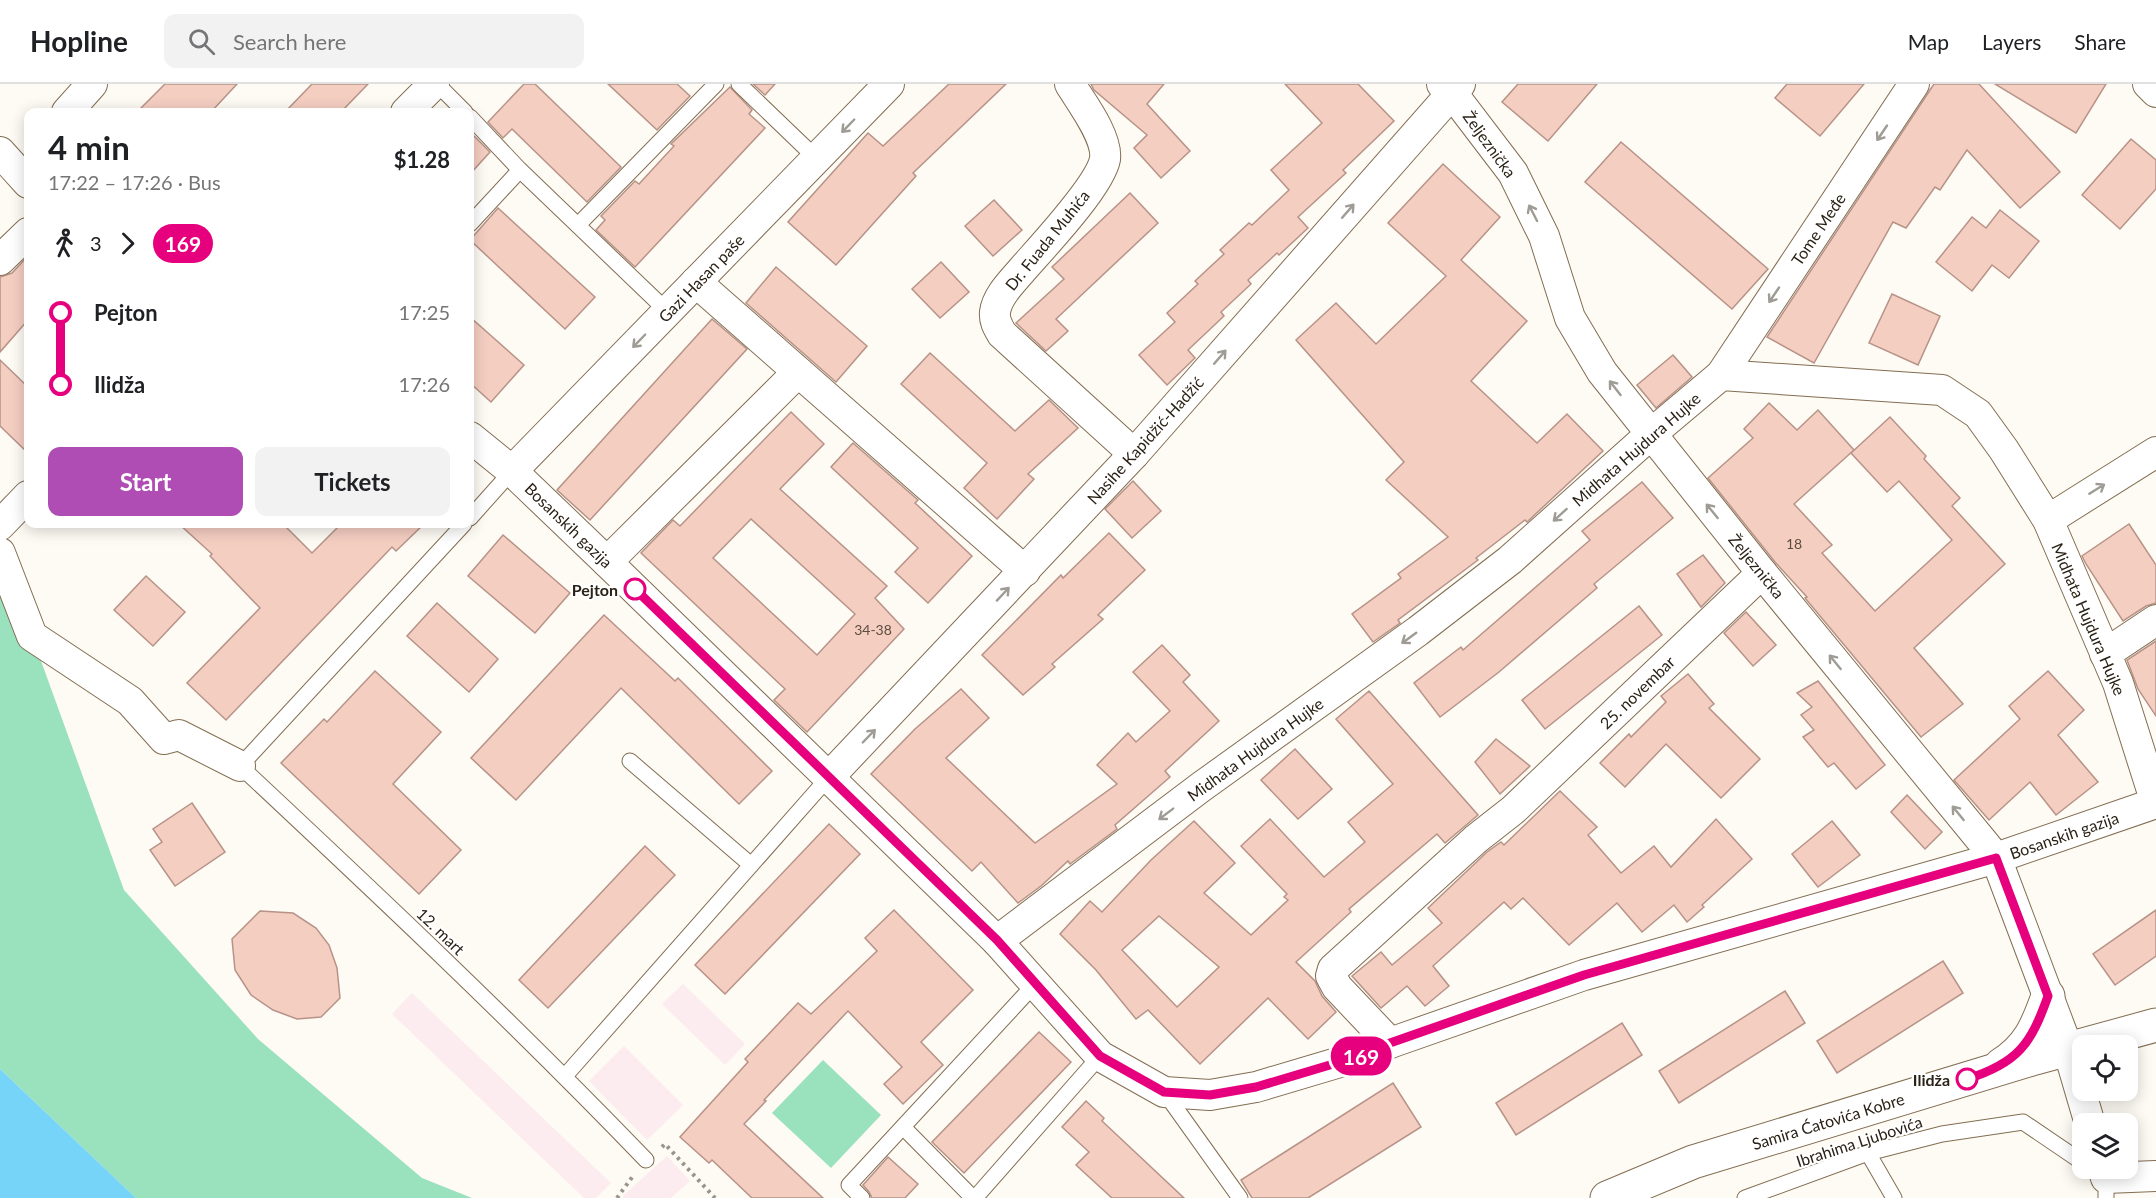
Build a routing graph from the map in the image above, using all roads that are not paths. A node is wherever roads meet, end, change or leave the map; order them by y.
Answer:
1 (92, 84) edge
2 (436, 84) edge
3 (716, 84) edge
4 (739, 84) edge
5 (889, 84) edge
6 (1070, 84) edge
7 (1914, 84) edge
8 (2148, 84) edge
9 (1451, 87) edge
10 (2156, 92) edge
11 (71, 108) edge
12 (410, 108) edge
13 (461, 108) edge
14 (474, 121) edge
15 (0, 152) edge
16 (816, 158) junction
17 (520, 170) junction
18 (24, 175) edge
19 (474, 220) edge
20 (578, 225) junction
21 (24, 237) edge
22 (0, 260) edge
23 (696, 282) junction
24 (668, 312) junction
25 (798, 372) junction
26 (1721, 375) junction
27 (1651, 434) junction
28 (474, 440) edge
29 (2156, 452) edge
30 (1134, 454) junction
31 (512, 471) junction
32 (24, 500) edge
33 (474, 514) edge
34 (2048, 520) junction
35 (0, 525) edge
36 (460, 528) edge
37 (0, 553) edge
38 (607, 562) junction
39 (1024, 571) junction
40 (1762, 573) junction
41 (2156, 620) edge
42 (2105, 654) junction
43 (630, 761) dead end
44 (240, 766) junction
45 (828, 778) junction
46 (2156, 803) edge
47 (1996, 858) junction
48 (751, 865) junction
49 (997, 940) junction
50 (1035, 984) junction
51 (2048, 996) junction
52 (2156, 1025) edge
53 (1390, 1043) junction
54 (2068, 1049) junction
55 (1100, 1056) junction
56 (1989, 1072) junction
57 (565, 1076) junction
58 (1164, 1092) junction
59 (2087, 1113) edge
60 (903, 1127) junction
61 (1869, 1153) junction
62 (2072, 1157) edge
63 (646, 1160) road end
64 (2138, 1176) edge
65 (2156, 1176) edge
66 (862, 1198) edge
67 (974, 1198) edge
68 (1240, 1198) edge
69 (1607, 1198) edge
70 (1745, 1198) edge
71 (1894, 1198) edge

1 - 11 street
2 - 12 street
2 - 13 lane
3 - 20 lane
4 - 16 lane
5 -> 16 street, Gazi Hasan paše
6 - 30 street, Dr. Fuada Muhića
7 -> 26 street, Tome Međe
8 - 10 street
27 -> 9 street, Željeznička
30 -> 9 street, Nasihe Kapidžić-Hadžić
14 - 17 lane
15 - 18 street
16 - 23 street, Gazi Hasan paše
17 - 19 lane
17 - 20 lane
20 - 24 lane
21 - 22 street
23 - 24 street, Gazi Hasan paše
23 - 25 street
24 -> 31 street, Gazi Hasan paše
25 - 38 street
25 - 39 street
26 - 27 street, Midhata Hujdura Hujke
26 - 34 street, Midhata Hujdura Hujke
40 -> 27 street, Željeznička
27 -> 49 street, Midhata Hujdura Hujke
28 - 31 street, Bosanskih gazija
34 -> 29 street
30 - 39 street, Nasihe Kapidžić-Hadžić
31 - 33 lane
31 - 38 street, Bosanskih gazija
32 - 35 street
34 - 42 street, Midhata Hujdura Hujke
36 - 44 lane
37 - 44 street
38 - 45 street, Bosanskih gazija
45 -> 39 street, Nasihe Kapidžić-Hadžić
47 -> 40 street, Željeznička
40 - 53 street, 25. novembar
41 - 42 street
42 - 46 street, Midhata Hujdura Hujke
43 - 48 lane
44 - 57 lane, 12. mart
45 - 48 lane
45 - 49 street, Bosanskih gazija
46 - 47 street, Bosanskih gazija
47 - 51 street, Željeznička
47 - 53 street, Bosanskih gazija
48 - 57 lane
49 - 50 street, Bosanskih gazija
50 - 55 street, Bosanskih gazija
50 - 60 lane
51 - 54 street, Željeznička
51 - 56 main road
52 - 54 main road, Samira Ćatovića Kobre
53 - 58 street, Bosanskih gazija
54 - 56 main road, Samira Ćatovića Kobre
54 - 59 street, Željeznička
55 - 58 street, Bosanskih gazija
55 - 67 lane
56 - 69 main road, Samira Ćatovića Kobre
57 - 63 lane, 12. mart
58 - 68 lane
60 - 66 lane
60 - 67 lane
61 - 62 lane, Ibrahima Ljubovića
61 - 70 lane, Ibrahima Ljubovića
61 - 71 lane
64 - 65 street

